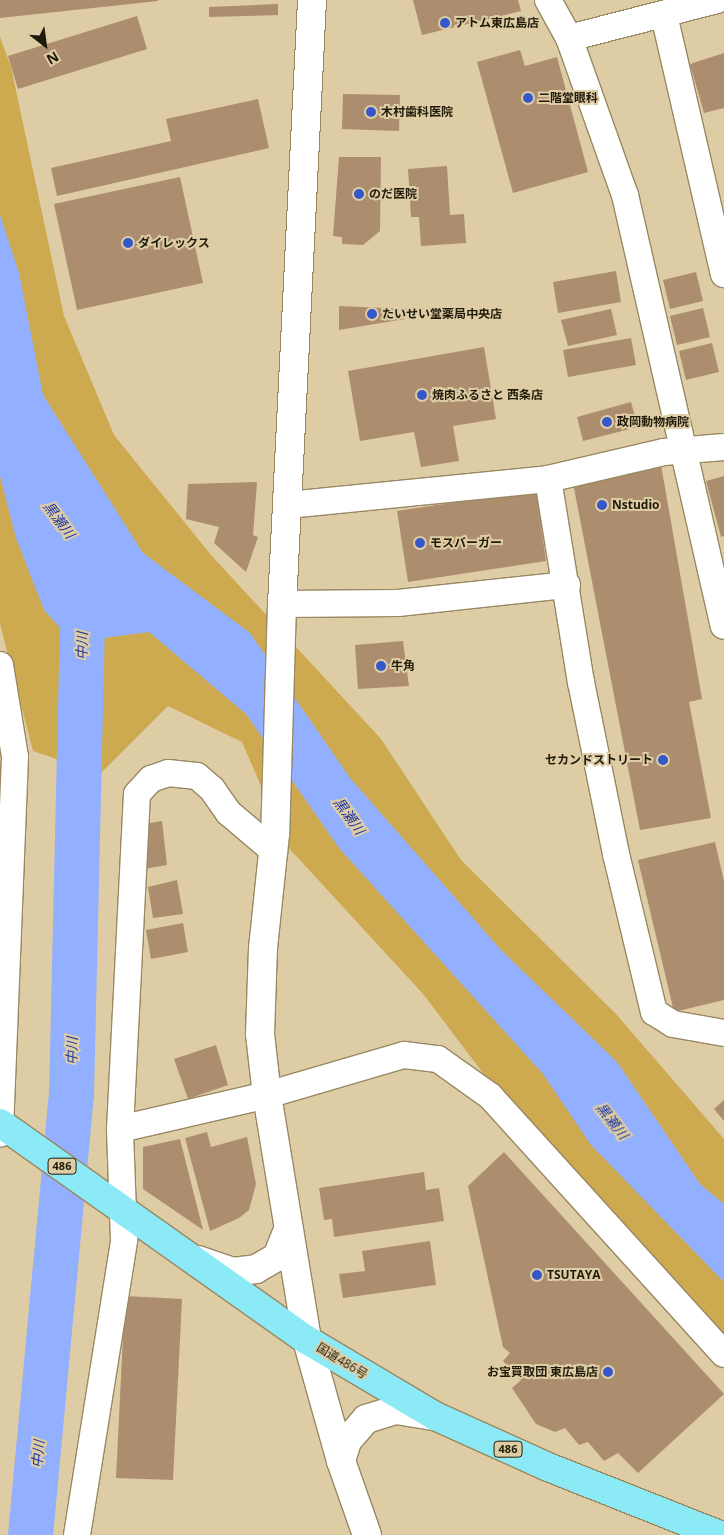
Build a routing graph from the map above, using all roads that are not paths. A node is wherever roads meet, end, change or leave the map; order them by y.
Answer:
1 (312, 0) edge
2 (548, 0) edge
3 (717, 0) edge
4 (664, 15) junction
5 (569, 38) junction
6 (724, 274) edge
7 (724, 447) edge
8 (684, 452) junction
9 (548, 478) junction
10 (288, 505) junction
11 (567, 585) junction
12 (282, 604) junction
13 (724, 626) edge
14 (0, 665) edge
15 (274, 842) junction
16 (724, 1033) edge
17 (267, 1095) junction
18 (4, 1128) edge
19 (120, 1129) junction
20 (117, 1206) junction
21 (289, 1228) junction
22 (190, 1257) junction
23 (307, 1340) junction
24 (724, 1354) edge
25 (436, 1416) junction
26 (341, 1461) junction
27 (77, 1535) edge
28 (367, 1535) edge
29 (720, 1535) edge

1 - 10 street
2 - 5 street
3 - 4 street
4 - 5 street
4 - 6 street
5 - 8 street
7 - 8 street
8 - 9 street
8 - 13 street
9 - 10 street
9 - 11 street
10 - 12 street
11 - 12 street
11 - 16 street
12 - 15 street
14 - 18 street
15 - 17 street
15 - 19 street
17 - 19 street
17 - 21 street
17 - 24 street
18 - 20 highway, 国道486号 / 486
19 - 20 street
20 - 22 highway, 国道486号 / 486
20 - 27 street
21 - 22 street
21 - 23 street
22 - 23 highway, 国道486号 / 486
23 - 25 highway, 国道486号 / 486
23 - 26 street
25 - 26 street
25 - 29 highway, 国道486号 / 486
26 - 28 street

